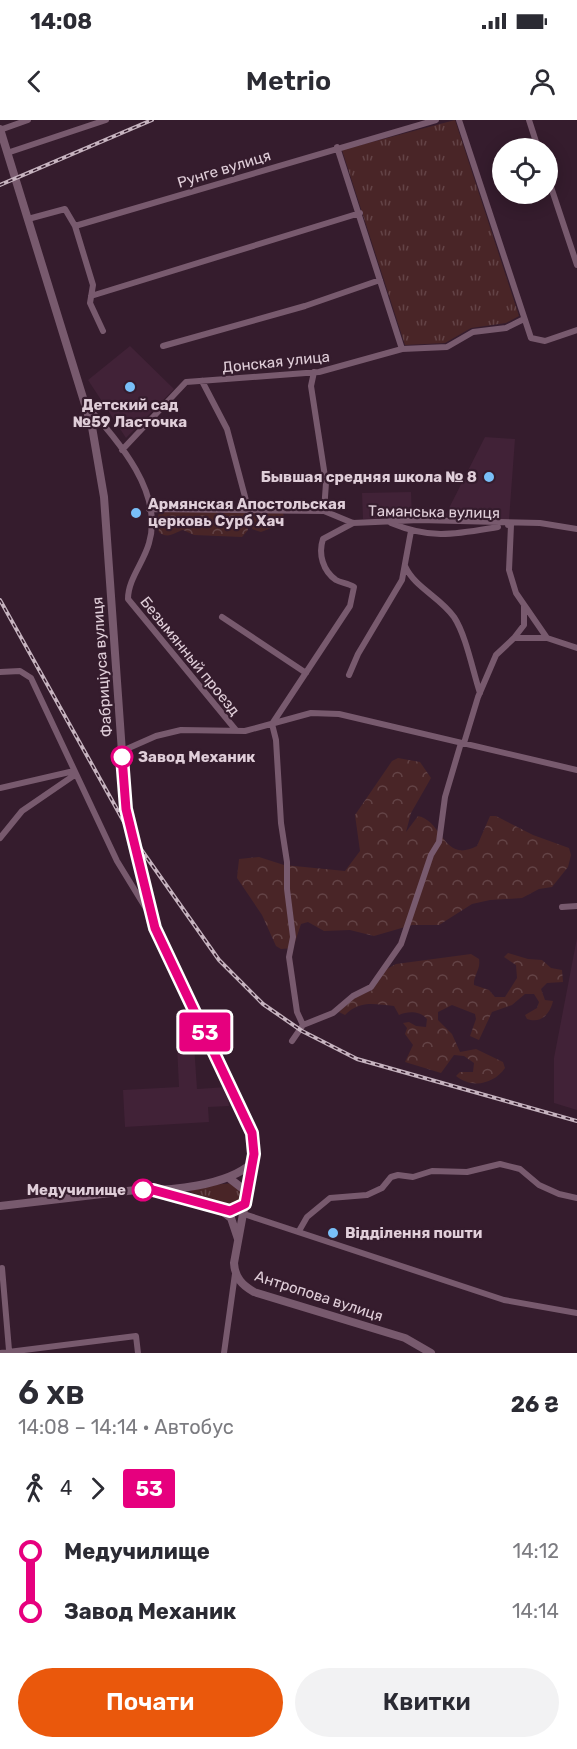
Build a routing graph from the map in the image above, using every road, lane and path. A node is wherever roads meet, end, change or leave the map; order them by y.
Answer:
1 (28, 120) edge
2 (106, 120) edge
3 (435, 120) edge
4 (459, 120) edge
5 (529, 120) edge
6 (0, 130) edge
7 (535, 138) edge
8 (337, 147) junction
9 (7, 153) junction
10 (557, 204) edge
11 (360, 213) junction
12 (28, 219) junction
13 (75, 226) junction
14 (577, 265) edge
15 (380, 280) junction
16 (91, 296) junction
17 (524, 319) junction
18 (577, 330) edge
19 (103, 331) dead end
20 (163, 346) dead end
21 (402, 349) junction
22 (314, 372) junction
23 (202, 381) junction
24 (86, 405) junction
25 (122, 450) junction
26 (248, 508) junction
27 (149, 509) junction
28 (324, 511) junction
29 (389, 522) junction
30 (577, 522) edge
31 (353, 523) junction
32 (511, 525) junction
33 (567, 526) junction
34 (577, 529) edge
35 (411, 531) junction
36 (405, 565) junction
37 (524, 604) junction
38 (222, 617) dead end
39 (514, 638) junction
40 (547, 638) junction
41 (577, 648) edge
42 (0, 672) edge
43 (306, 673) junction
44 (350, 675) dead end
45 (480, 693) junction
46 (272, 724) junction
47 (236, 730) junction
48 (462, 743) junction
49 (122, 751) junction
50 (577, 770) edge
51 (75, 772) junction
52 (0, 788) edge
53 (0, 838) edge
54 (577, 906) edge
55 (562, 907) dead end
56 (153, 919) junction
57 (303, 1025) junction
58 (291, 1041) dead end
59 (252, 1162) junction
60 (229, 1178) junction
61 (188, 1185) junction
62 (153, 1190) junction
63 (248, 1191) junction
64 (577, 1198) edge
65 (186, 1199) junction
66 (245, 1204) junction
67 (0, 1206) edge
68 (222, 1211) junction
69 (244, 1214) junction
70 (299, 1231) junction
71 (238, 1239) junction
72 (2, 1268) dead end
73 (235, 1274) junction
74 (577, 1313) edge
75 (9, 1350) junction
76 (0, 1353) edge
77 (138, 1353) edge
78 (224, 1353) edge
79 (431, 1353) edge

1 - 6 street
2 - 9 street
3 - 8 street, Рунге вулиця
4 - 17 street
5 - 7 street
6 - 9 main road, Фабриціуса вулиця
8 - 11 street
8 - 13 street, Рунге вулиця
9 - 12 main road, Фабриціуса вулиця
10 - 14 street
11 - 15 street
11 - 16 street
12 - 13 street
12 - 24 main road, Фабриціуса вулиця
13 - 16 street
15 - 20 street
15 - 21 street
16 - 19 street
17 - 18 street
17 - 21 street, Донская улица
21 - 22 street, Донская улица
22 - 23 street, Донская улица
22 - 28 street
23 - 25 street, Донская улица
23 - 26 street
24 - 25 street, Безымянный проезд
24 - 49 main road, Фабриціуса вулиця
25 - 27 street, Безымянный проезд
26 - 27 street, Таманська вулиця
26 - 28 street, Таманська вулиця
27 - 47 street, Безымянный проезд
28 - 31 street, Таманська вулиця
29 - 31 street, Таманська вулиця
29 - 32 street, Таманська вулиця
29 - 35 street
30 - 33 street
31 - 43 street
32 - 33 street, Таманська вулиця
32 - 35 street
32 - 37 street
33 - 34 street, Таманська вулиця
35 - 36 street
36 - 44 street
36 - 45 street
37 - 39 street
37 - 40 street
38 - 43 street
39 - 40 street
39 - 45 street
40 - 41 street
42 - 51 street
43 - 46 street
45 - 48 street
46 - 47 street
46 - 48 street
46 - 57 street
47 - 49 street
48 - 50 street
48 - 57 street
49 - 56 main road, Фабриціуса вулиця
51 - 52 street
51 - 53 street
51 - 56 street
54 - 55 street
56 - 59 main road, Фабриціуса вулиця
57 - 58 street
59 - 60 main road
59 - 63 main road, Фабриціуса вулиця
60 - 61 main road
60 - 63 main road
61 - 62 main road
61 - 65 main road
62 - 65 main road
62 - 67 main road
63 - 66 main road, Фабриціуса вулиця
64 - 70 street
65 - 68 main road
66 - 68 main road
66 - 69 main road, Фабриціуса вулиця
68 - 71 main road
69 - 70 street
69 - 71 main road, Фабриціуса вулиця
70 - 74 street
71 - 73 main road, Антропова вулиця
72 - 75 street
73 - 78 street
73 - 79 main road, Антропова вулиця
75 - 76 street
75 - 77 street

